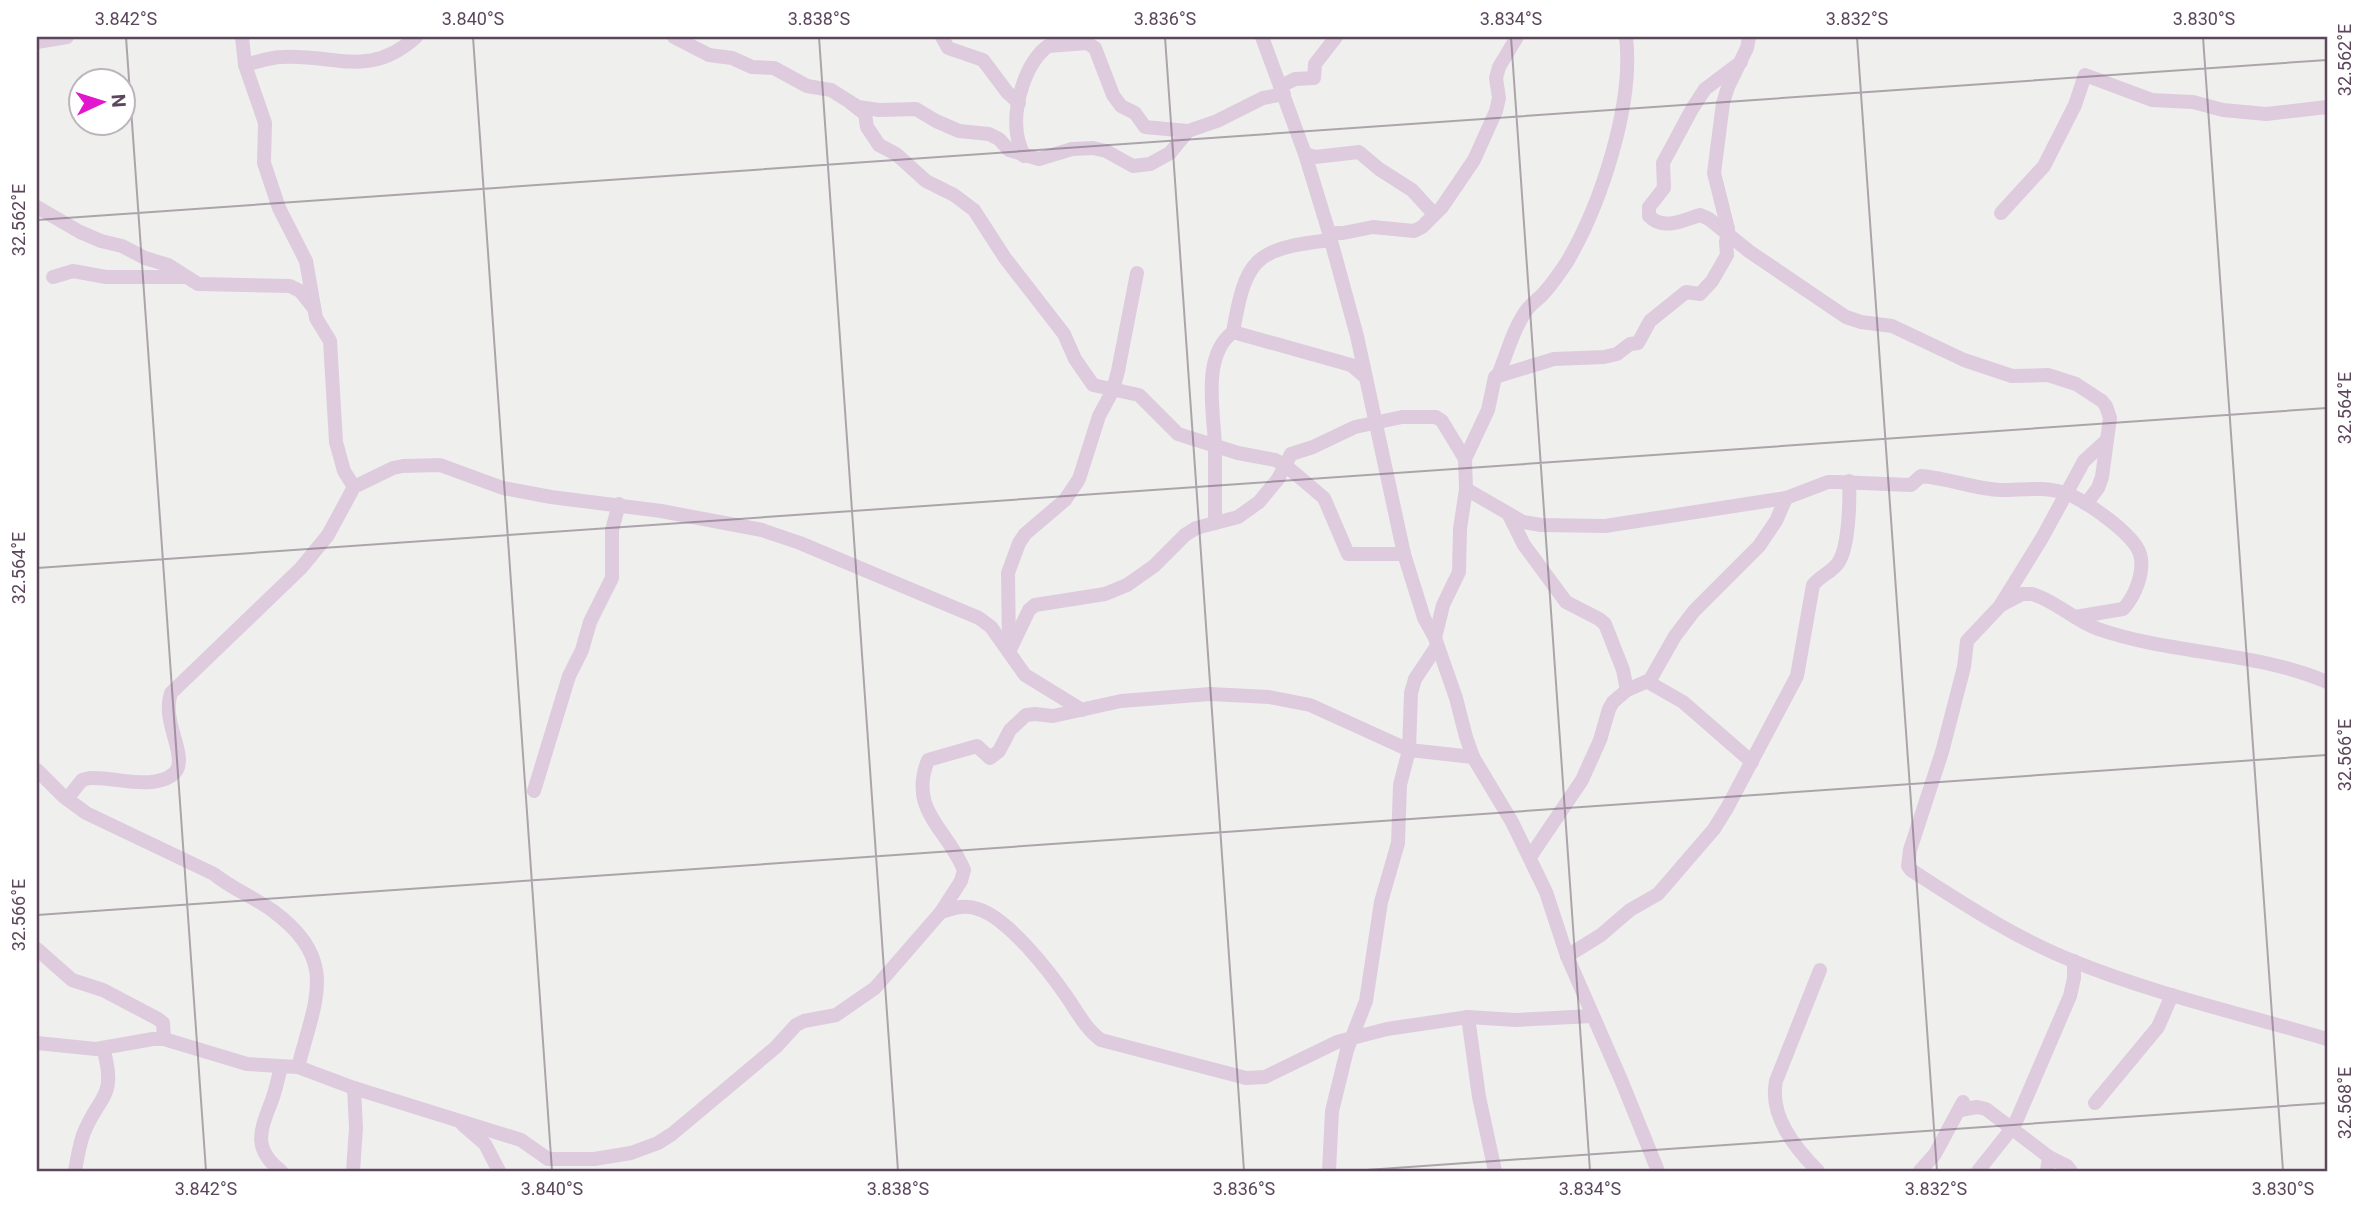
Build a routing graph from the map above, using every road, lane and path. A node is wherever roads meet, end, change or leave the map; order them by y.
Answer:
1 (66, 37) edge
2 (242, 37) edge
3 (416, 37) edge
4 (674, 37) edge
5 (942, 37) edge
6 (1262, 37) edge
7 (1336, 37) edge
8 (1517, 37) edge
9 (1626, 37) edge
10 (1749, 37) edge
11 (37, 42) edge
12 (1741, 61) junction
13 (246, 65) junction
14 (1282, 90) junction
15 (1019, 103) junction
16 (852, 104) junction
17 (2327, 107) edge
18 (1188, 131) junction
19 (1305, 154) junction
20 (1024, 156) junction
21 (37, 207) edge
22 (2001, 213) dead end
23 (1434, 214) junction
24 (1728, 235) junction
25 (1330, 237) junction
26 (1137, 273) dead end
27 (53, 277) dead end
28 (186, 277) junction
29 (313, 307) junction
30 (1233, 332) junction
31 (1498, 375) junction
32 (1364, 376) junction
33 (1113, 390) junction
34 (1375, 422) junction
35 (2107, 440) junction
36 (1214, 444) junction
37 (1465, 459) junction
38 (1285, 466) junction
39 (1849, 481) junction
40 (354, 487) junction
41 (1466, 489) junction
42 (2065, 493) junction
43 (1786, 498) junction
44 (619, 504) junction
45 (2086, 504) junction
46 (1509, 514) junction
47 (1215, 523) junction
48 (1404, 554) junction
49 (2000, 606) junction
50 (2075, 617) junction
51 (1436, 642) junction
52 (1009, 652) junction
53 (1648, 682) junction
54 (2327, 682) edge
55 (1626, 690) junction
56 (1082, 710) junction
57 (1409, 750) junction
58 (1473, 757) junction
59 (1752, 762) junction
60 (37, 770) edge
61 (534, 791) dead end
62 (67, 799) junction
63 (1530, 857) junction
64 (941, 912) junction
65 (37, 949) edge
66 (1567, 956) junction
67 (2074, 961) junction
68 (1820, 970) dead end
69 (2172, 995) junction
70 (1592, 1016) junction
71 (1468, 1017) junction
72 (1353, 1037) junction
73 (164, 1039) junction
74 (2327, 1039) edge
75 (37, 1043) edge
76 (103, 1048) junction
77 (281, 1067) junction
78 (298, 1067) junction
79 (354, 1088) junction
80 (2095, 1102) dead end
81 (456, 1120) junction
82 (2013, 1127) junction
83 (580, 1159) junction
84 (2048, 1164) edge
85 (75, 1171) edge
86 (281, 1171) edge
87 (353, 1171) edge
88 (499, 1171) edge
89 (599, 1171) edge
90 (1329, 1171) edge
91 (1494, 1171) edge
92 (1658, 1171) edge
93 (1818, 1171) edge
94 (1920, 1171) edge
95 (1980, 1171) edge
96 (2071, 1171) edge

1 - 11 street
2 - 13 street
3 - 13 street
4 - 16 street
5 - 15 street
6 - 14 street
7 - 14 street
8 - 23 street
9 - 31 street
10 - 12 street
12 - 24 street
12 - 24 street
13 - 29 street
14 - 18 street
14 - 19 street
15 - 18 street
15 - 20 street
16 - 20 street
16 - 33 street
17 - 22 street
18 - 20 street
19 - 23 street
19 - 25 street
21 - 28 street
23 - 25 street
24 - 31 street
24 - 35 street
25 - 30 street
25 - 32 street
26 - 33 street
27 - 28 street
28 - 29 street
29 - 40 street
30 - 32 street
30 - 36 street
31 - 37 street
32 - 34 street
33 - 36 street
33 - 52 street
34 - 37 street
34 - 38 street
34 - 48 street
35 - 42 street
35 - 45 street
36 - 38 street
36 - 47 street
37 - 41 street
38 - 47 street
38 - 48 street
39 - 42 street
39 - 43 street
39 - 59 street
40 - 44 street
40 - 62 street
41 - 46 street
41 - 51 street
42 - 45 street
42 - 49 street
43 - 46 street
43 - 53 street
44 - 52 street
44 - 61 street
45 - 50 street
46 - 55 street
47 - 52 street
48 - 51 street
49 - 50 street
49 - 67 street
50 - 54 street
51 - 57 street
51 - 58 street
52 - 56 street
53 - 55 street
53 - 59 street
55 - 63 street
56 - 57 street
56 - 64 street
57 - 58 street
57 - 72 street
58 - 63 street
59 - 66 street
60 - 62 street
62 - 78 street
63 - 66 street
64 - 72 street
64 - 83 street
65 - 73 street
66 - 70 street
67 - 69 street
67 - 82 street
68 - 93 street
69 - 74 street
69 - 80 street
70 - 71 street
70 - 92 street
71 - 72 street
71 - 91 street
72 - 90 street
73 - 76 street
73 - 77 street
75 - 76 street
76 - 85 street
77 - 78 street
77 - 86 street
78 - 79 street
79 - 81 street
79 - 87 street
81 - 83 street
81 - 88 street
82 - 84 street
82 - 94 street
82 - 95 street
83 - 89 street
84 - 96 street

